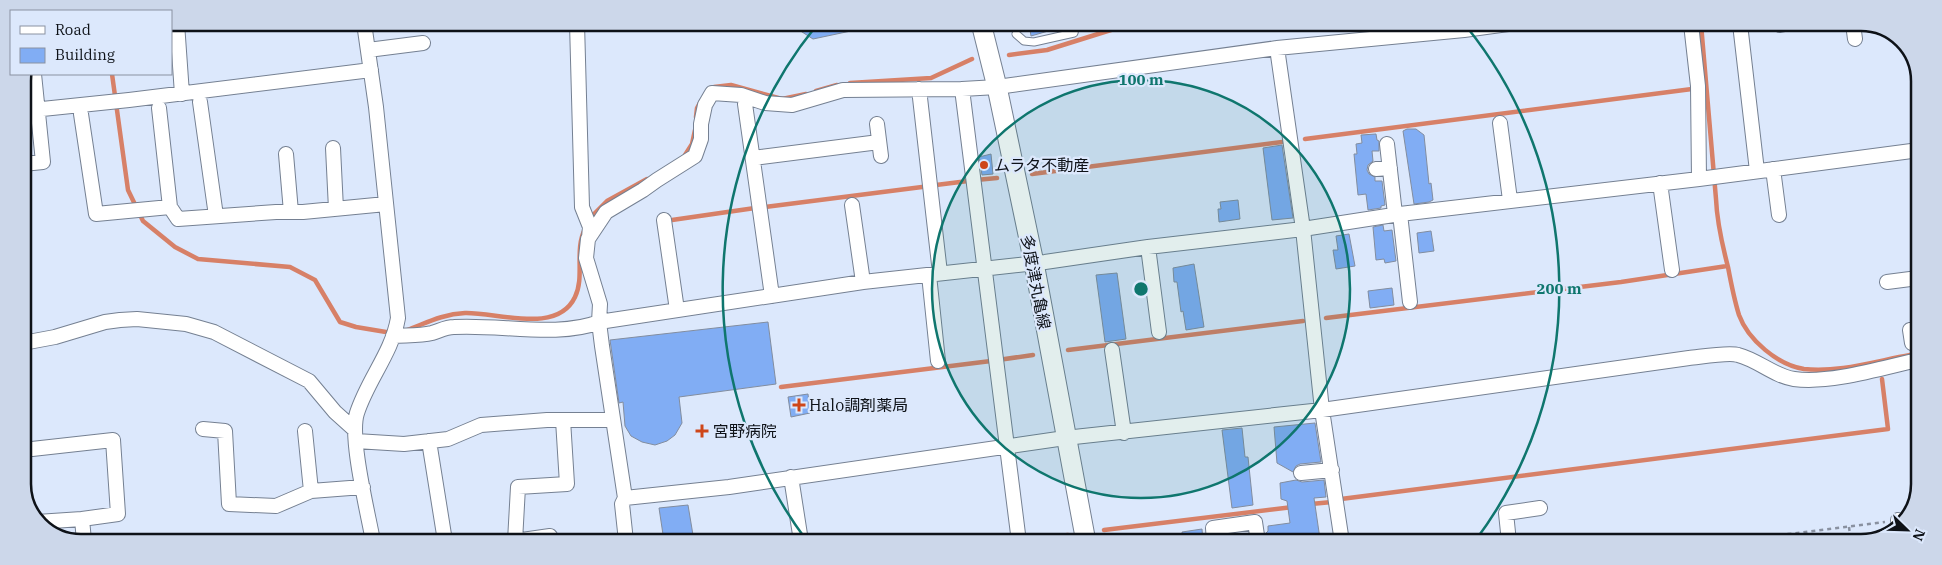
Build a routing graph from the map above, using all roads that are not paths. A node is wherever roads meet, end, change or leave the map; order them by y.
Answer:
1 (178, 31) edge
2 (365, 31) edge
3 (577, 31) edge
4 (983, 31) edge
5 (1074, 31) edge
6 (1454, 31) edge
7 (1692, 31) edge
8 (1741, 31) edge
9 (1853, 31) edge
10 (1016, 34) dead end
11 (1855, 39) dead end
12 (423, 43) dead end
13 (1277, 48) junction
14 (368, 50) junction
15 (371, 70) junction
16 (34, 75) edge
17 (996, 87) junction
18 (919, 89) junction
19 (962, 89) junction
20 (182, 94) junction
21 (200, 102) dead end
22 (746, 104) dead end
23 (159, 108) dead end
24 (31, 110) edge
25 (38, 110) junction
26 (81, 114) dead end
27 (1500, 123) dead end
28 (877, 124) dead end
29 (1387, 144) dead end
30 (333, 148) dead end
31 (1911, 151) edge
32 (286, 154) dead end
33 (753, 158) junction
34 (31, 163) edge
35 (1773, 169) junction
36 (1756, 171) junction
37 (1702, 179) junction
38 (1660, 184) junction
39 (1510, 200) junction
40 (386, 204) junction
41 (852, 205) dead end
42 (170, 207) junction
43 (336, 209) junction
44 (291, 212) junction
45 (1397, 214) junction
46 (1779, 215) dead end
47 (216, 216) junction
48 (664, 220) dead end
49 (1303, 229) junction
50 (589, 233) junction
51 (1148, 247) junction
52 (1034, 263) junction
53 (985, 268) junction
54 (1672, 270) dead end
55 (935, 274) junction
56 (1911, 279) edge
57 (863, 282) junction
58 (1887, 282) dead end
59 (772, 296) junction
60 (1410, 302) dead end
61 (677, 310) junction
62 (599, 322) junction
63 (1910, 330) dead end
64 (1159, 332) dead end
65 (394, 336) junction
66 (1911, 336) edge
67 (31, 342) edge
68 (1112, 350) dead end
69 (938, 361) dead end
70 (1911, 362) edge
71 (1322, 410) junction
72 (562, 420) junction
73 (613, 420) junction
74 (203, 429) dead end
75 (305, 431) dead end
76 (1124, 433) junction
77 (356, 435) junction
78 (1065, 438) junction
79 (429, 441) junction
80 (1007, 447) junction
81 (31, 449) edge
82 (1332, 470) junction
83 (1301, 473) dead end
84 (791, 477) junction
85 (363, 487) junction
86 (311, 491) junction
87 (625, 498) junction
88 (1540, 508) dead end
89 (82, 519) junction
90 (48, 521) edge
91 (83, 534) edge
92 (372, 534) edge
93 (444, 534) edge
94 (515, 534) edge
95 (625, 534) edge
96 (800, 534) edge
97 (1018, 534) edge
98 (1084, 534) edge
99 (1213, 534) edge
100 (1257, 534) edge
101 (1341, 534) edge
102 (1508, 534) edge

1 - 20 street
2 - 14 street
3 - 50 street
4 - 17 main road, 多度津丸亀線
5 - 10 lane
6 - 13 street
7 - 37 street
8 - 36 street
9 - 11 street
12 - 14 street
13 - 17 street
13 - 49 street
14 - 15 street
15 - 20 street
15 - 40 street
16 - 25 street
17 - 19 street
17 - 52 main road, 多度津丸亀線
18 - 19 street
18 - 50 street
18 - 55 street
19 - 53 street
20 - 25 street
21 - 47 street
22 - 33 street
23 - 42 street
24 - 25 street
25 - 34 street
26 - 42 street
27 - 39 street
28 - 33 street
29 - 45 street
30 - 43 street
31 - 35 street
32 - 44 street
33 - 59 street
35 - 36 street
35 - 46 street
36 - 37 street
37 - 38 street
38 - 39 street
38 - 54 street
39 - 45 street
40 - 43 street
40 - 65 street
41 - 57 street
42 - 47 street
43 - 44 street
44 - 47 street
45 - 49 street
45 - 60 street
48 - 61 street
49 - 51 street
49 - 71 street
50 - 62 street
51 - 52 street
51 - 64 street
52 - 53 street
52 - 78 main road, 多度津丸亀線
53 - 55 street
53 - 80 street
55 - 57 street
55 - 69 street
56 - 58 street
57 - 59 street
59 - 61 street
61 - 62 street
62 - 65 street
62 - 73 street
63 - 66 street
65 - 77 street
67 - 77 street
68 - 76 street
70 - 71 street
71 - 76 street
71 - 82 street
72 - 73 street
72 - 79 street
72 - 94 street
73 - 87 street
74 - 86 street
75 - 86 street
76 - 78 street
77 - 79 street
77 - 85 street
78 - 80 street
78 - 98 main road, 多度津丸亀線
79 - 93 street
80 - 84 street
80 - 97 street
81 - 89 street
82 - 83 street
82 - 101 street
84 - 87 street
84 - 96 street
85 - 86 street
85 - 92 street
87 - 95 street
88 - 102 street
89 - 90 street
89 - 91 street
99 - 100 street

